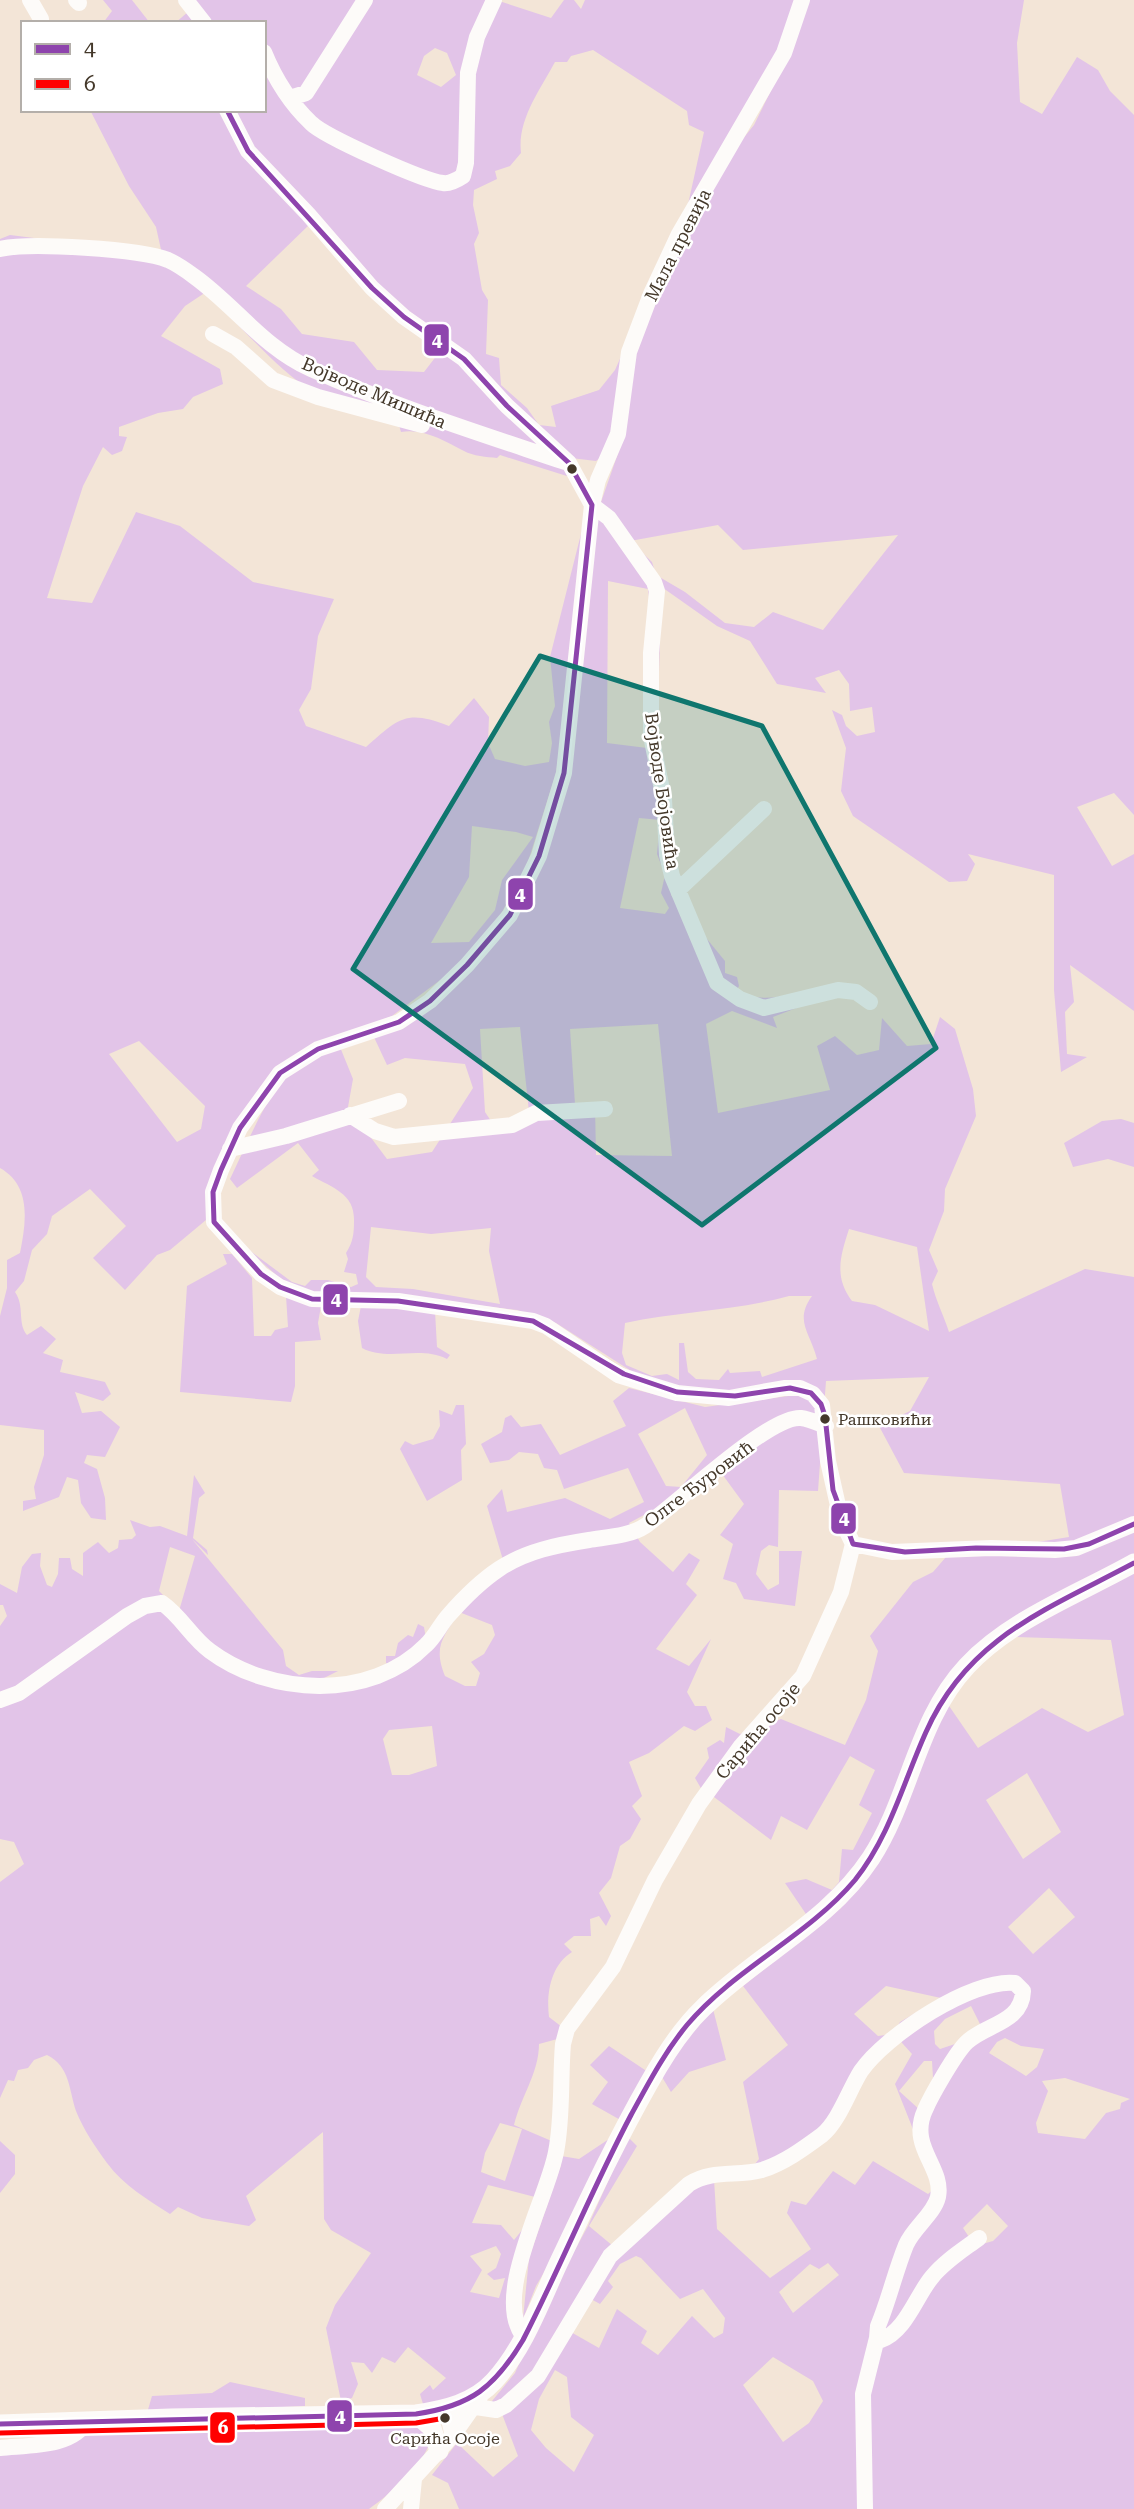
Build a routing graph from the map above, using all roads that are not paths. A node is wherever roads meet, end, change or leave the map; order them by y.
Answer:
1 (30, 0) edge
2 (186, 0) edge
3 (365, 0) edge
4 (494, 0) edge
5 (802, 0) edge
6 (41, 19) dead end
7 (202, 21) edge
8 (266, 57) edge
9 (290, 98) junction
10 (228, 112) edge
11 (0, 248) edge
12 (213, 334) dead end
13 (571, 468) junction
14 (592, 505) junction
15 (764, 809) dead end
16 (678, 890) junction
17 (870, 1002) dead end
18 (399, 1101) dead end
19 (605, 1109) dead end
20 (350, 1115) junction
21 (230, 1149) junction
22 (826, 1426) junction
23 (1134, 1521) edge
24 (853, 1544) junction
25 (1134, 1563) edge
26 (0, 1700) edge
27 (979, 2238) dead end
28 (524, 2337) junction
29 (877, 2338) junction
30 (479, 2399) junction
31 (443, 2410) junction
32 (416, 2414) junction
33 (87, 2420) junction
34 (0, 2424) edge
35 (454, 2434) junction
36 (0, 2448) edge
37 (439, 2451) junction
38 (414, 2479) junction
39 (385, 2509) edge
40 (411, 2509) edge
41 (865, 2509) edge

1 - 6 street
2 - 7 street
3 - 9 street
4 - 9 street
5 - 14 street, Мала превија
8 - 9 street
10 - 13 street
11 - 13 street, Војводе Мишића
12 - 13 street, Војводе Мишића
13 - 14 street
14 - 16 street, Војводе Бојовића
14 - 21 street
15 - 16 street, Војводе Бојовића
16 - 17 street, Војводе Бојовића
18 - 20 street
19 - 20 street
20 - 21 street
21 - 22 street
22 - 24 street
22 - 26 street, Олге Ђуровић
23 - 24 street
24 - 28 street, Сарића осоје
25 - 28 main road
27 - 29 street
28 - 30 main road
29 - 30 street
29 - 41 street
30 - 31 main road
30 - 35 street
31 - 32 main road
31 - 35 main road
32 - 33 main road
32 - 37 main road
33 - 34 main road
33 - 36 street
35 - 37 street
37 - 38 street
38 - 39 street
38 - 40 street

